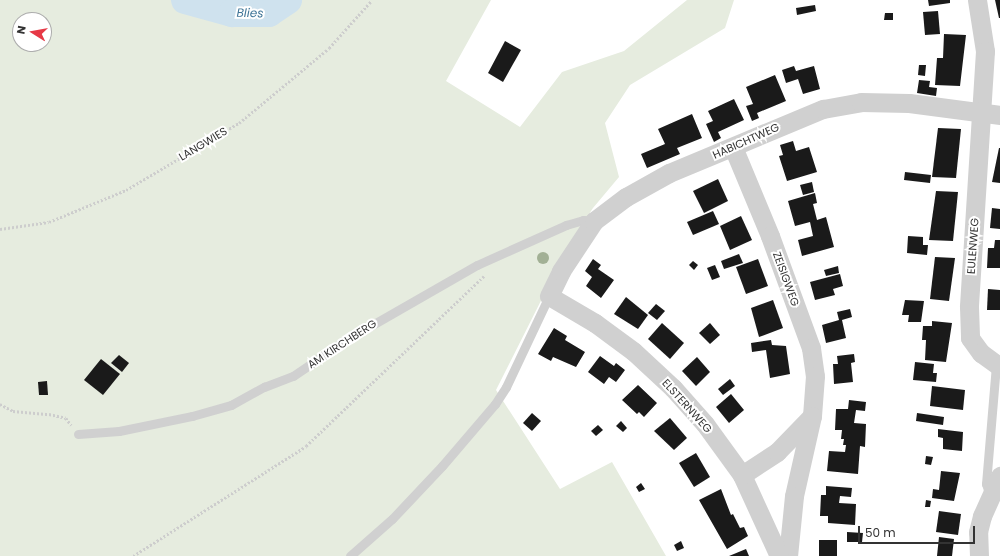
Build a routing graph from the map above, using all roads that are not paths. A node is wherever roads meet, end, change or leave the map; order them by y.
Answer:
1 (977, 0) edge
2 (991, 114) edge
3 (733, 148) junction
4 (594, 222) junction
5 (549, 296) junction
6 (998, 366) edge
7 (812, 416) junction
8 (78, 434) road end
9 (742, 475) junction
10 (1000, 476) edge
11 (990, 496) junction
12 (350, 556) edge
13 (779, 556) edge
14 (788, 556) edge
15 (979, 556) edge

1 - 2 street, EULENWEG
2 - 3 street, HABICHTWEG
2 - 6 street, EULENWEG
3 - 4 street, HABICHTWEG
3 - 7 street, ZEISIGWEG
4 - 5 street, HABICHTWEG
4 - 8 lane, AM KIRCHBERG
5 - 9 street, ELSTERNWEG
5 - 12 lane
6 - 11 lane
7 - 9 street
7 - 14 street, ZEISIGWEG
9 - 13 street, ELSTERNWEG
10 - 11 street
11 - 15 street

